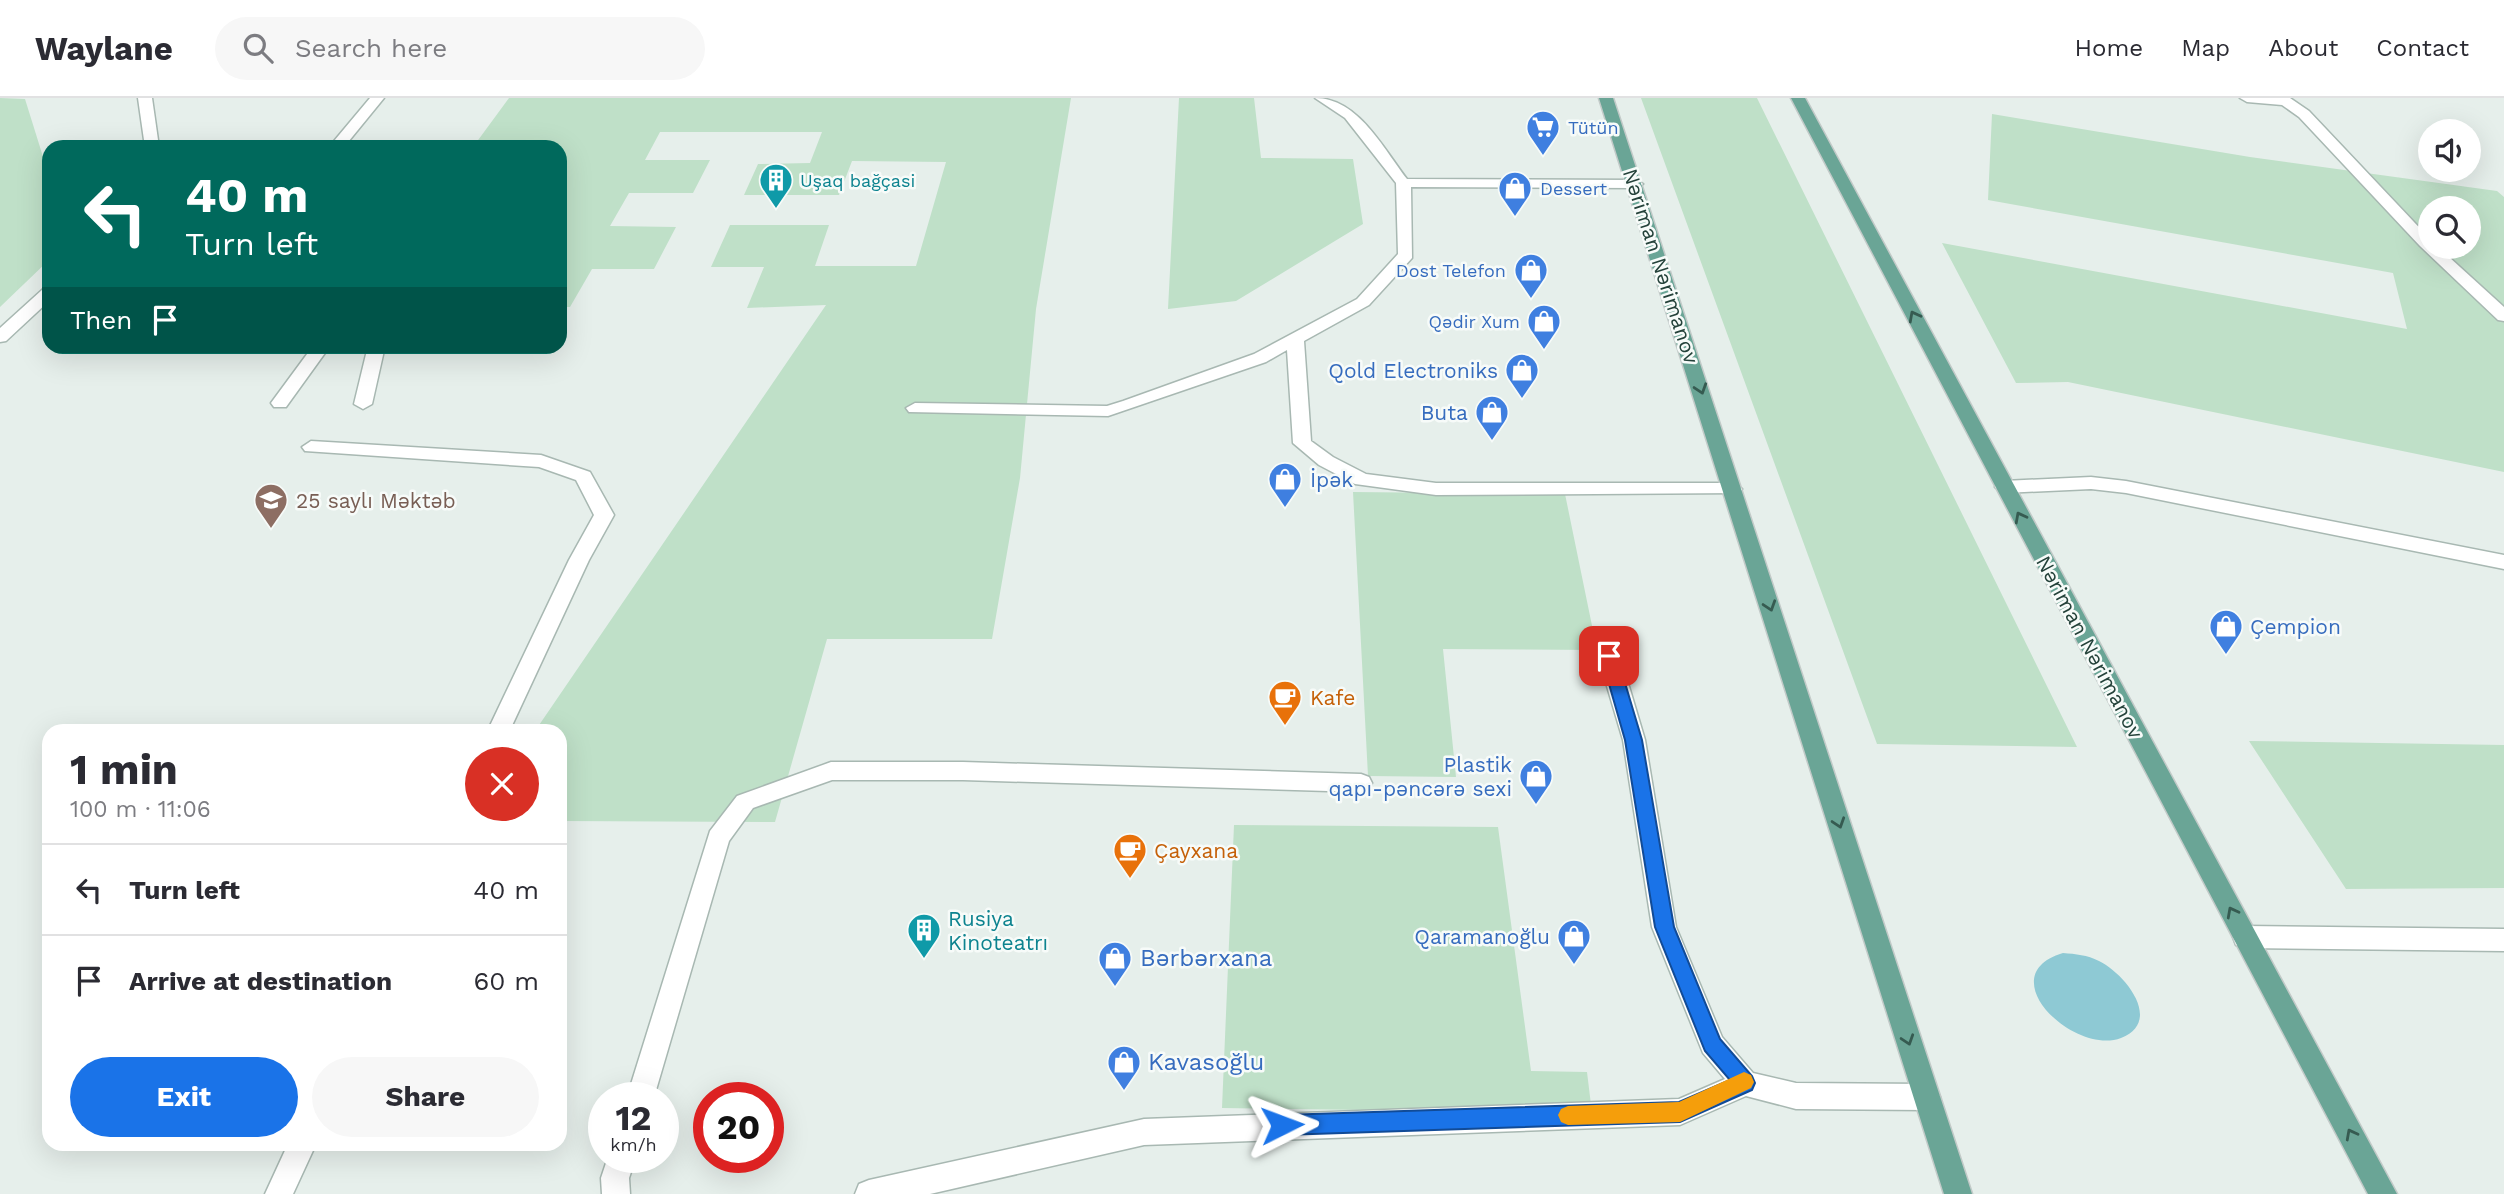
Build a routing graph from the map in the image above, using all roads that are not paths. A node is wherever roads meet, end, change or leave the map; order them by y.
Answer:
1 (145, 98) edge
2 (377, 98) edge
3 (1322, 98) edge
4 (1606, 98) edge
5 (1798, 98) edge
6 (2247, 98) edge
7 (2284, 99) edge
8 (151, 140) edge
9 (342, 140) edge
10 (1403, 183) junction
11 (1636, 184) junction
12 (42, 298) edge
13 (2504, 316) edge
14 (0, 337) edge
15 (1295, 339) junction
16 (316, 354) edge
17 (375, 354) edge
18 (280, 403) dead end
19 (363, 404) dead end
20 (915, 408) dead end
21 (311, 447) dead end
22 (2004, 487) junction
23 (1733, 489) junction
24 (2504, 562) edge
25 (1609, 656) dead end
26 (502, 724) edge
27 (1361, 783) dead end
28 (2245, 937) junction
29 (2504, 940) edge
30 (645, 1082) edge
31 (1745, 1083) junction
32 (1926, 1097) junction
33 (299, 1151) edge
34 (617, 1173) edge
35 (279, 1194) edge
36 (616, 1194) edge
37 (869, 1194) edge
38 (1958, 1194) edge
39 (2384, 1194) edge

1 - 8 lane
2 - 9 lane
3 - 10 lane
4 - 11 main road, Nəriman Nərimanov
22 -> 5 main road, Nəriman Nərimanov
6 - 7 lane
7 - 13 lane
10 - 11 lane
10 - 15 lane
11 -> 23 main road, Nəriman Nərimanov
12 - 14 lane
15 - 20 lane
15 - 23 lane
16 - 18 lane
17 - 19 lane
21 - 26 lane
22 - 24 lane
28 -> 22 main road, Nəriman Nərimanov
23 -> 32 main road, Nəriman Nərimanov
25 - 31 lane
27 - 30 lane
28 - 29 lane
39 -> 28 main road, Nəriman Nərimanov
31 - 32 lane
31 - 37 lane
32 - 38 main road, Nəriman Nərimanov
33 - 35 lane
34 - 36 lane

